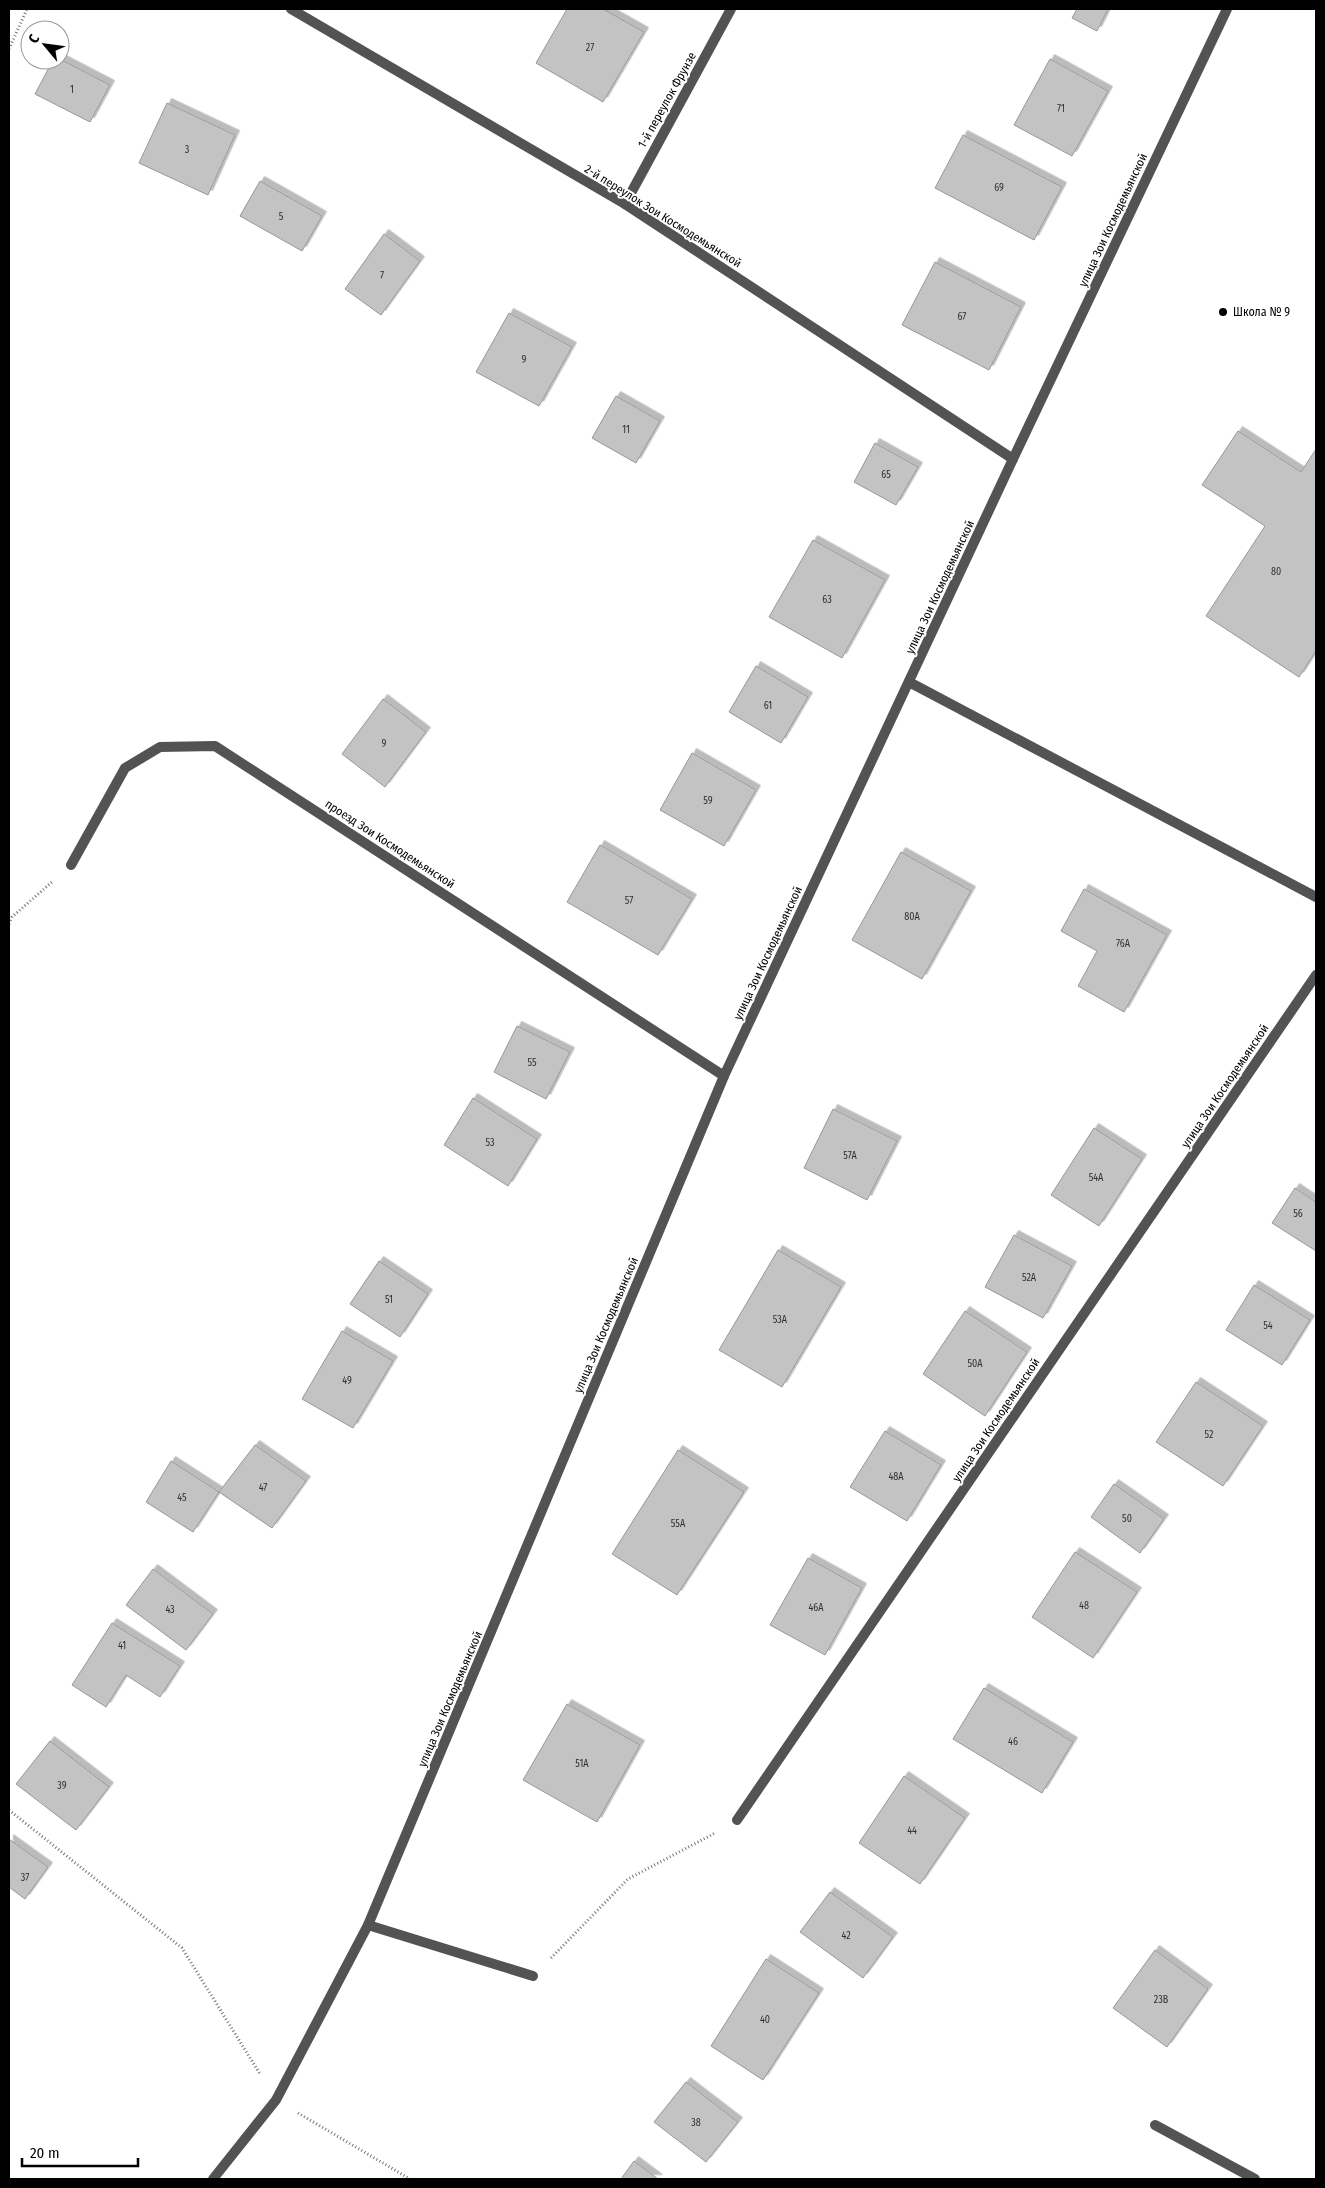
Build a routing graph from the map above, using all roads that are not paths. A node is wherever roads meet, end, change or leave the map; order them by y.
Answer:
1 (291, 9) edge
2 (732, 9) edge
3 (1228, 9) edge
4 (625, 204) junction
5 (1013, 460) junction
6 (909, 682) junction
7 (71, 865) road end
8 (1316, 898) edge
9 (1316, 975) edge
10 (724, 1076) junction
11 (737, 1820) road end
12 (368, 1925) junction
13 (533, 1976) road end
14 (1156, 2125) dead end
15 (213, 2179) edge
16 (1255, 2179) edge

1 - 4 street, 2-й переулок Зои Космодемьянской
2 - 4 street, 1-й переулок Фрунзе
3 - 5 street, улица Зои Космодемьянской
4 - 5 street, 2-й переулок Зои Космодемьянской
5 - 6 street, улица Зои Космодемьянской
6 - 8 street
6 - 10 street, улица Зои Космодемьянской
7 - 10 street, проезд Зои Космодемьянской
9 - 11 street, улица Зои Космодемьянской
10 - 12 street, улица Зои Космодемьянской
12 - 13 street
12 - 15 street, улица Зои Космодемьянской
14 - 16 street

